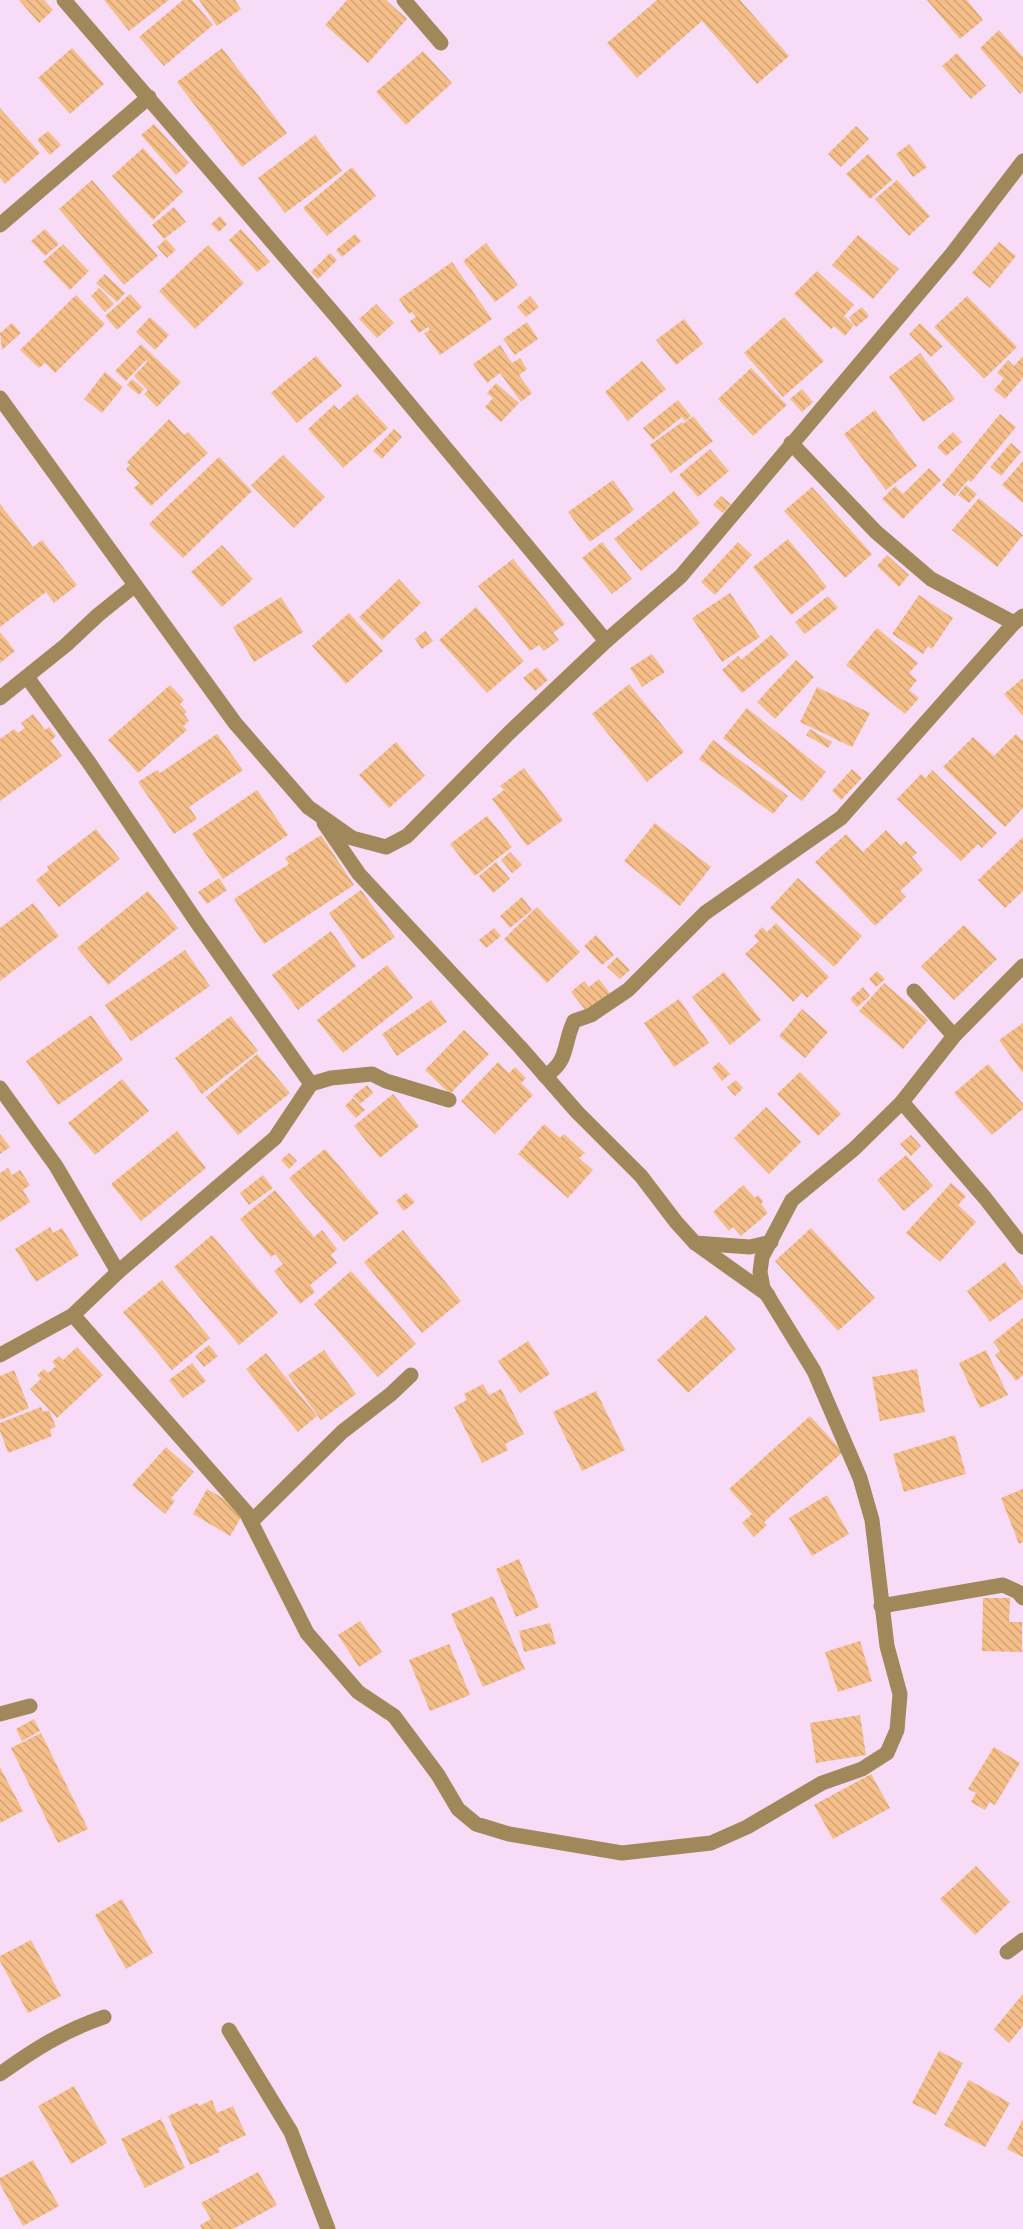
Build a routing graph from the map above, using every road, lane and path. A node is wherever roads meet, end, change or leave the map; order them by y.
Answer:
1 (64, 0) edge
2 (404, 0) edge
3 (441, 43) dead end
4 (150, 97) junction
5 (1023, 161) edge
6 (0, 225) edge
7 (0, 398) edge
8 (791, 443) junction
9 (134, 586) junction
10 (1019, 619) edge
11 (606, 641) junction
12 (27, 677) junction
13 (0, 698) edge
14 (318, 813) junction
15 (1023, 966) edge
16 (914, 991) dead end
17 (954, 1035) junction
18 (545, 1076) junction
19 (311, 1084) junction
20 (0, 1088) edge
21 (449, 1100) dead end
22 (902, 1102) junction
23 (771, 1242) junction
24 (695, 1243) junction
25 (1023, 1247) edge
26 (118, 1272) junction
27 (768, 1295) junction
28 (73, 1316) junction
29 (0, 1355) edge
30 (411, 1375) dead end
31 (252, 1522) junction
32 (1023, 1598) edge
33 (881, 1606) junction
34 (30, 1706) dead end
35 (0, 1714) edge
36 (1023, 1940) edge
37 (1007, 1952) dead end
38 (104, 2017) dead end
39 (229, 2030) dead end
40 (0, 2074) edge
41 (328, 2229) edge

1 - 4 street
2 - 3 street
4 - 6 street
4 - 11 street
5 - 8 street
7 - 9 street
8 - 10 street
8 - 11 street
9 - 12 street
9 - 14 street
10 - 18 street
11 - 14 street
12 - 13 street
12 - 19 street
14 - 18 street
15 - 17 street
16 - 17 street
17 - 22 street
18 - 24 street
19 - 21 street
19 - 26 street
20 - 26 street
22 - 23 street
22 - 25 street
23 - 24 street
23 - 27 street
24 - 27 street
26 - 28 street
27 - 33 street
28 - 29 street
28 - 31 street
30 - 31 street
31 - 33 street
32 - 33 street
34 - 35 street
36 - 37 street
38 - 40 street
39 - 41 street

